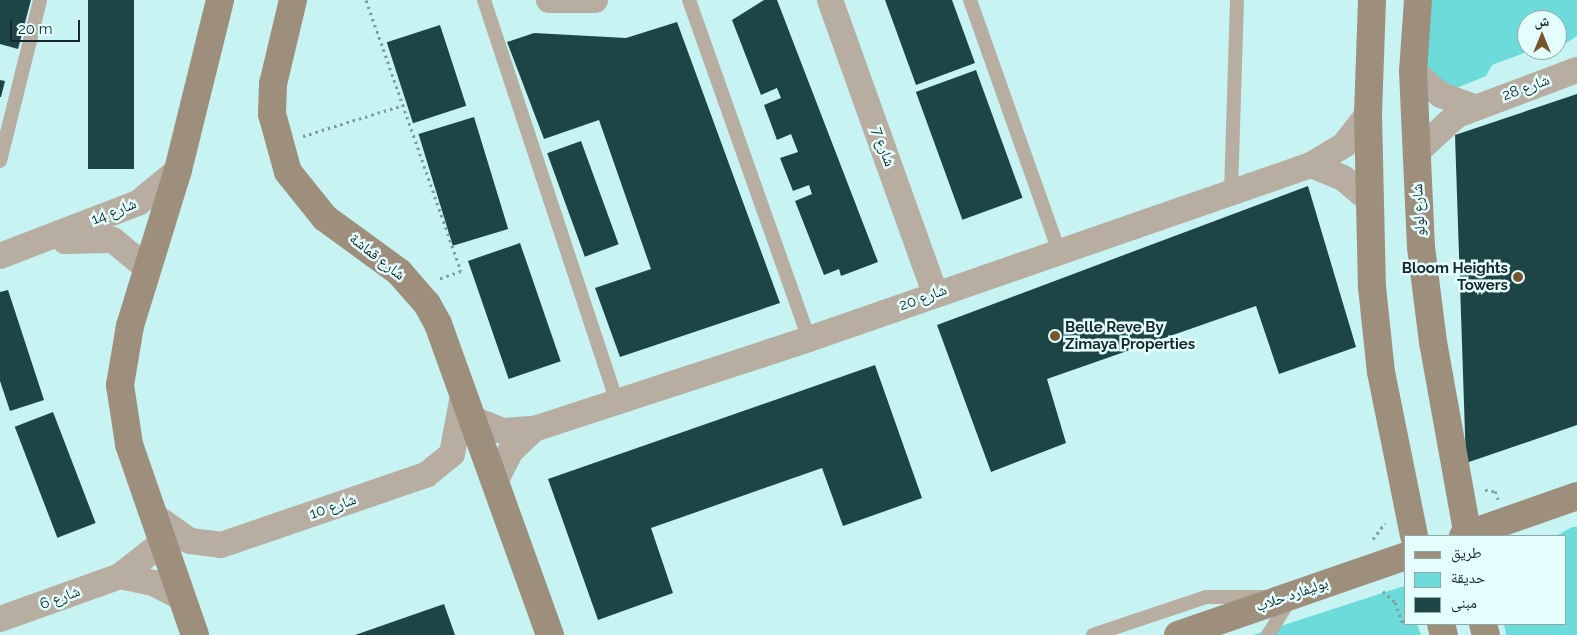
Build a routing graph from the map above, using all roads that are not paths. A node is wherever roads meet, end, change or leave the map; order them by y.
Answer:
1 (40, 0) edge
2 (220, 0) edge
3 (293, 0) edge
4 (484, 0) edge
5 (549, 0) edge
6 (595, 0) edge
7 (689, 0) edge
8 (830, 0) edge
9 (970, 0) edge
10 (1237, 0) edge
11 (1372, 0) edge
12 (1418, 0) edge
13 (1577, 70) edge
14 (1413, 71) junction
15 (1474, 107) junction
16 (1368, 114) junction
17 (1417, 152) junction
18 (0, 161) edge
19 (1310, 164) junction
20 (178, 170) junction
21 (1231, 192) junction
22 (1370, 201) junction
23 (42, 240) junction
24 (1058, 249) junction
25 (0, 256) edge
26 (148, 269) junction
27 (935, 294) junction
28 (809, 339) junction
29 (463, 393) junction
30 (617, 401) junction
31 (473, 419) junction
32 (534, 429) junction
33 (495, 482) junction
34 (1577, 496) edge
35 (153, 515) junction
36 (1414, 535) edge
37 (1466, 535) edge
38 (1469, 535) edge
39 (162, 543) junction
40 (1404, 557) edge
41 (120, 576) junction
42 (1288, 597) junction
43 (182, 598) junction
44 (0, 619) edge
45 (194, 635) edge
46 (550, 635) edge
47 (1093, 635) edge
48 (1178, 635) edge
49 (1268, 635) edge

1 - 18 lane
2 - 20 street
3 - 29 street, شارع قماشة
4 - 30 lane
5 - 6 street
7 - 28 lane
8 - 27 street, شارع 7
9 - 24 lane
10 - 21 lane
11 - 16 street
12 - 14 street, شارع لولو
13 - 15 street, شارع 28
14 - 15 street
14 - 17 street, شارع لولو
15 - 17 street, شارع 28
16 - 19 street, شارع 20
16 - 22 street
17 - 37 street, شارع لولو
19 - 21 street, شارع 20
19 - 22 street
20 - 23 street, شارع 14
20 - 26 street
21 - 24 street, شارع 20
22 - 36 street
23 - 25 street, شارع 14
23 - 26 street, شارع 14
24 - 27 street, شارع 20
26 - 35 street
27 - 28 street, شارع 20
28 - 30 street, شارع 20
29 - 31 street, شارع قماشة
29 - 35 street, شارع 10
30 - 32 street, شارع 20
31 - 32 street, شارع 20
31 - 33 street, شارع قماشة
32 - 33 street, شارع 20
33 - 46 street, شارع قماشة
34 - 38 street
35 - 39 street
39 - 41 street, شارع 6
39 - 43 street
40 - 42 street, بوليفارد حلاب
41 - 43 street
41 - 44 street, شارع 6
42 - 47 lane
42 - 48 street, بوليفارد حلاب
42 - 49 lane
43 - 45 street

